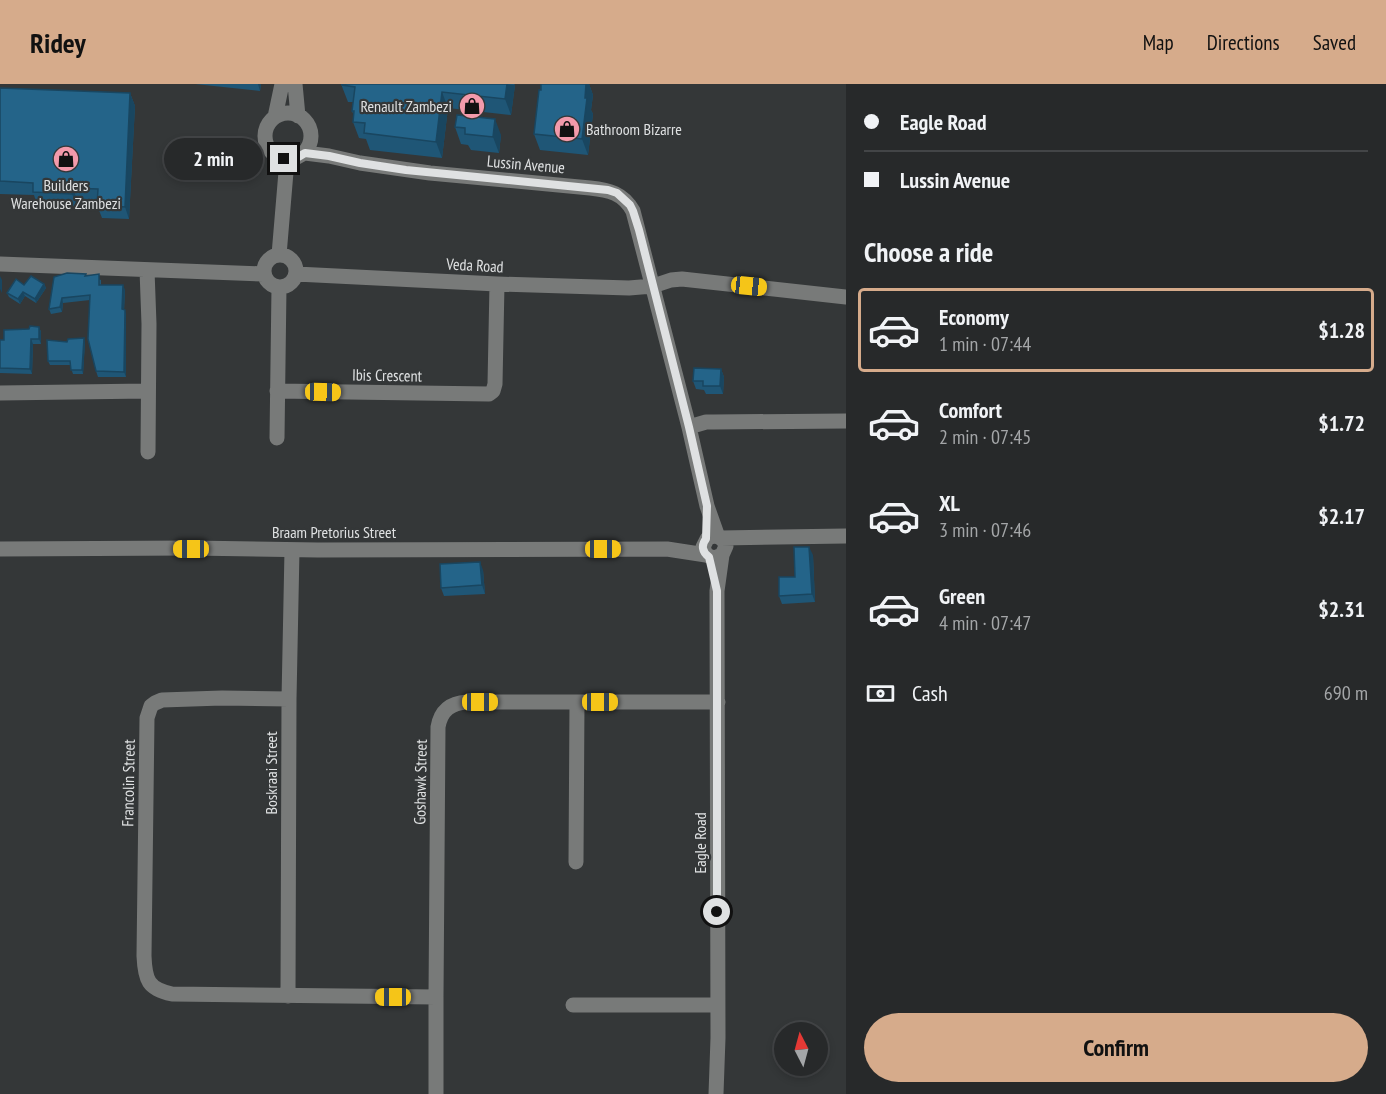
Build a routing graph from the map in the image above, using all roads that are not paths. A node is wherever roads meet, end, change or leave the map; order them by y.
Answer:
1 (282, 84) edge
2 (295, 84) edge
3 (298, 116) junction
4 (275, 117) junction
5 (308, 146) junction
6 (287, 160) junction
7 (279, 255) junction
8 (0, 264) edge
9 (147, 270) junction
10 (264, 274) junction
11 (296, 274) junction
12 (497, 284) junction
13 (653, 286) junction
14 (279, 287) junction
15 (846, 297) edge
16 (147, 391) junction
17 (277, 391) junction
18 (0, 393) edge
19 (846, 421) edge
20 (689, 427) junction
21 (277, 438) dead end
22 (147, 452) dead end
23 (846, 536) edge
24 (714, 547) junction
25 (0, 549) edge
26 (292, 550) junction
27 (289, 699) junction
28 (577, 702) junction
29 (718, 702) junction
30 (576, 862) dead end
31 (288, 996) junction
32 (436, 997) junction
33 (573, 1005) dead end
34 (717, 1005) junction
35 (436, 1094) edge
36 (716, 1094) edge

1 - 4 street
2 - 3 street
3 - 4 street
3 - 5 street, Lussin Avenue
4 - 6 street
5 - 6 street
5 - 13 street, Lussin Avenue
6 - 7 street
7 - 10 street
7 - 11 street
8 - 9 street
9 - 10 street
9 - 16 street
10 - 14 street
11 - 12 street, Veda Road
11 - 14 street
12 - 13 street, Veda Road
12 - 17 street, Ibis Crescent
13 - 15 street, Veda Road
13 - 20 street, Eagle Road
14 - 17 street
16 - 18 street
16 - 22 street
17 - 21 street
19 - 20 street
20 - 24 street, Eagle Road
23 - 24 street, Braam Pretorius Street
24 - 26 street, Braam Pretorius Street
24 - 29 street, Eagle Road
25 - 26 street, Braam Pretorius Street
26 - 27 street, Boskraai Street
27 - 31 street, Boskraai Street
27 - 31 street, Francolin Street
28 - 29 street, Goshawk Street
28 - 30 street
28 - 32 street, Goshawk Street
29 - 34 street, Eagle Road
31 - 32 street
32 - 35 street, Goshawk Street
33 - 34 street
34 - 36 street, Eagle Road

